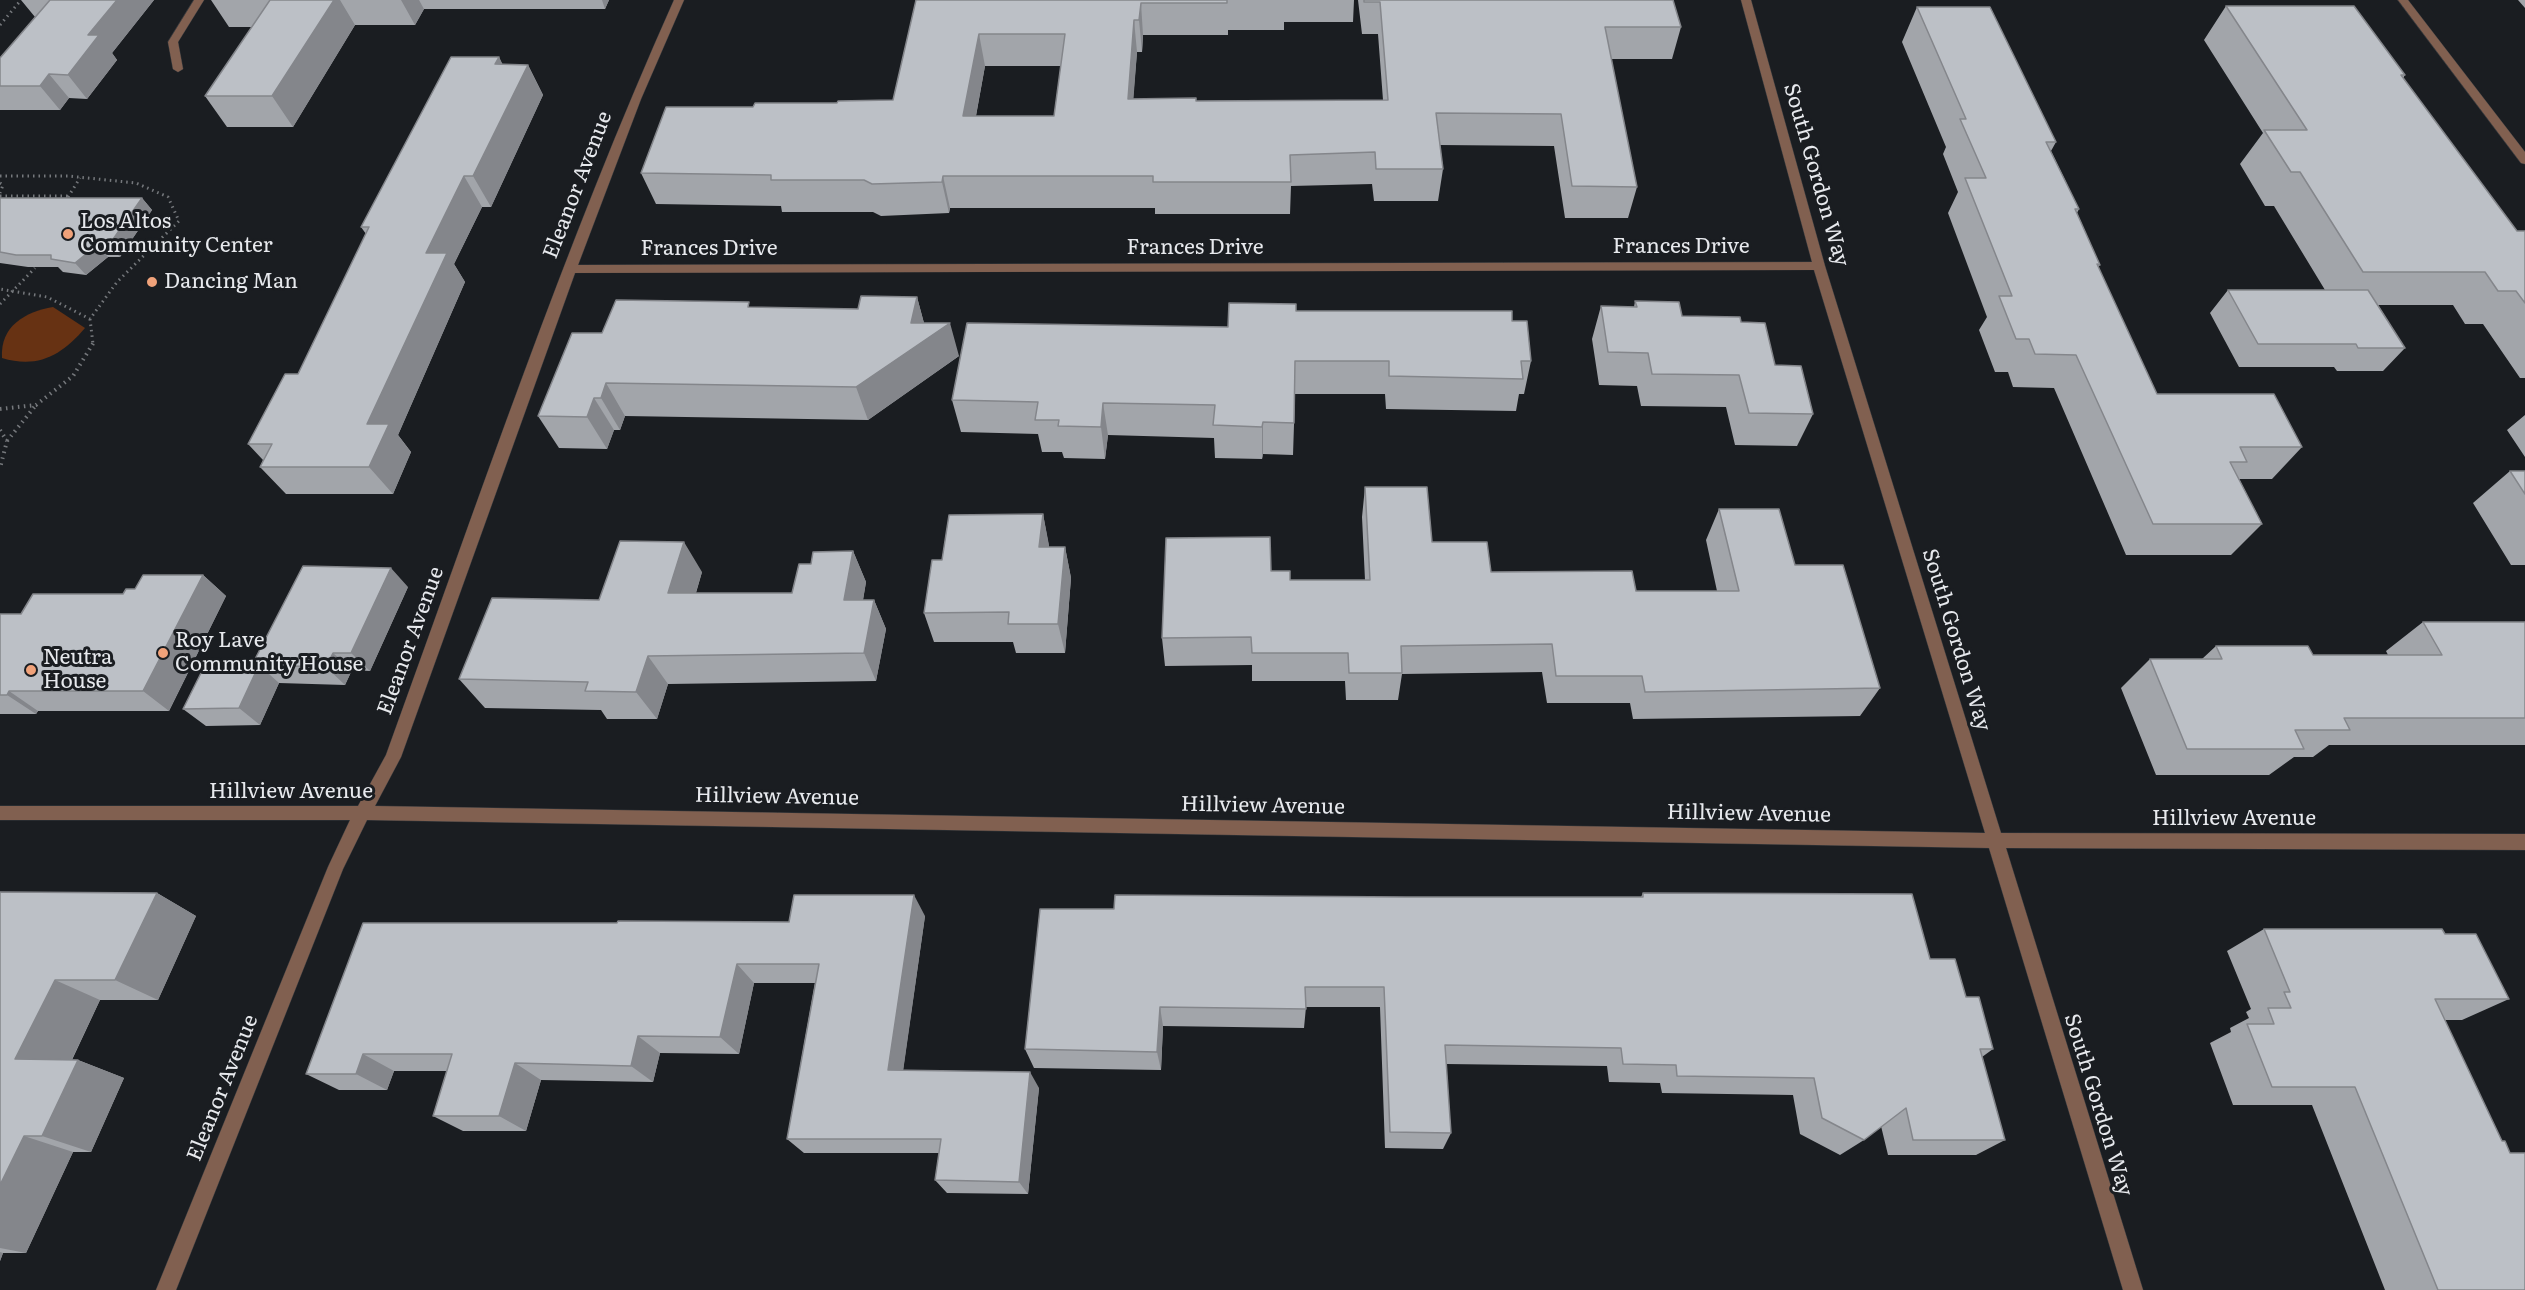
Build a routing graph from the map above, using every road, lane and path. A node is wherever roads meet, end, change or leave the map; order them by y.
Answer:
1 (21, 0) edge
2 (199, 0) edge
3 (679, 0) edge
4 (1746, 0) edge
5 (2403, 0) edge
6 (0, 25) edge
7 (178, 69) dead end
8 (2525, 160) edge
9 (0, 176) edge
10 (81, 178) junction
11 (0, 183) edge
12 (0, 194) edge
13 (68, 196) junction
14 (63, 203) edge
15 (1819, 266) junction
16 (35, 268) edge
17 (570, 269) junction
18 (0, 289) edge
19 (14, 290) junction
20 (0, 304) edge
21 (90, 319) junction
22 (36, 405) junction
23 (0, 409) edge
24 (0, 430) edge
25 (7, 441) junction
26 (0, 468) edge
27 (0, 813) edge
28 (361, 815) junction
29 (1996, 841) junction
30 (2525, 842) edge
31 (166, 1290) edge
32 (2133, 1290) edge

1 - 6 path
2 - 7 street
3 - 17 street, Eleanor Avenue
4 - 15 street, South Gordon Way
5 - 8 street
9 - 10 path
10 - 13 path
10 - 21 path
11 - 12 path
12 - 13 path
13 - 14 path
15 - 17 street, Frances Drive
15 - 29 street, South Gordon Way
16 - 19 path
17 - 28 street, Eleanor Avenue
18 - 19 path
19 - 20 path
19 - 21 path
21 - 22 path
22 - 23 path
22 - 25 path
24 - 25 path
25 - 26 path
27 - 28 street, Hillview Avenue
28 - 29 street, Hillview Avenue
28 - 31 street, Eleanor Avenue
29 - 30 street, Hillview Avenue
29 - 32 street, South Gordon Way

